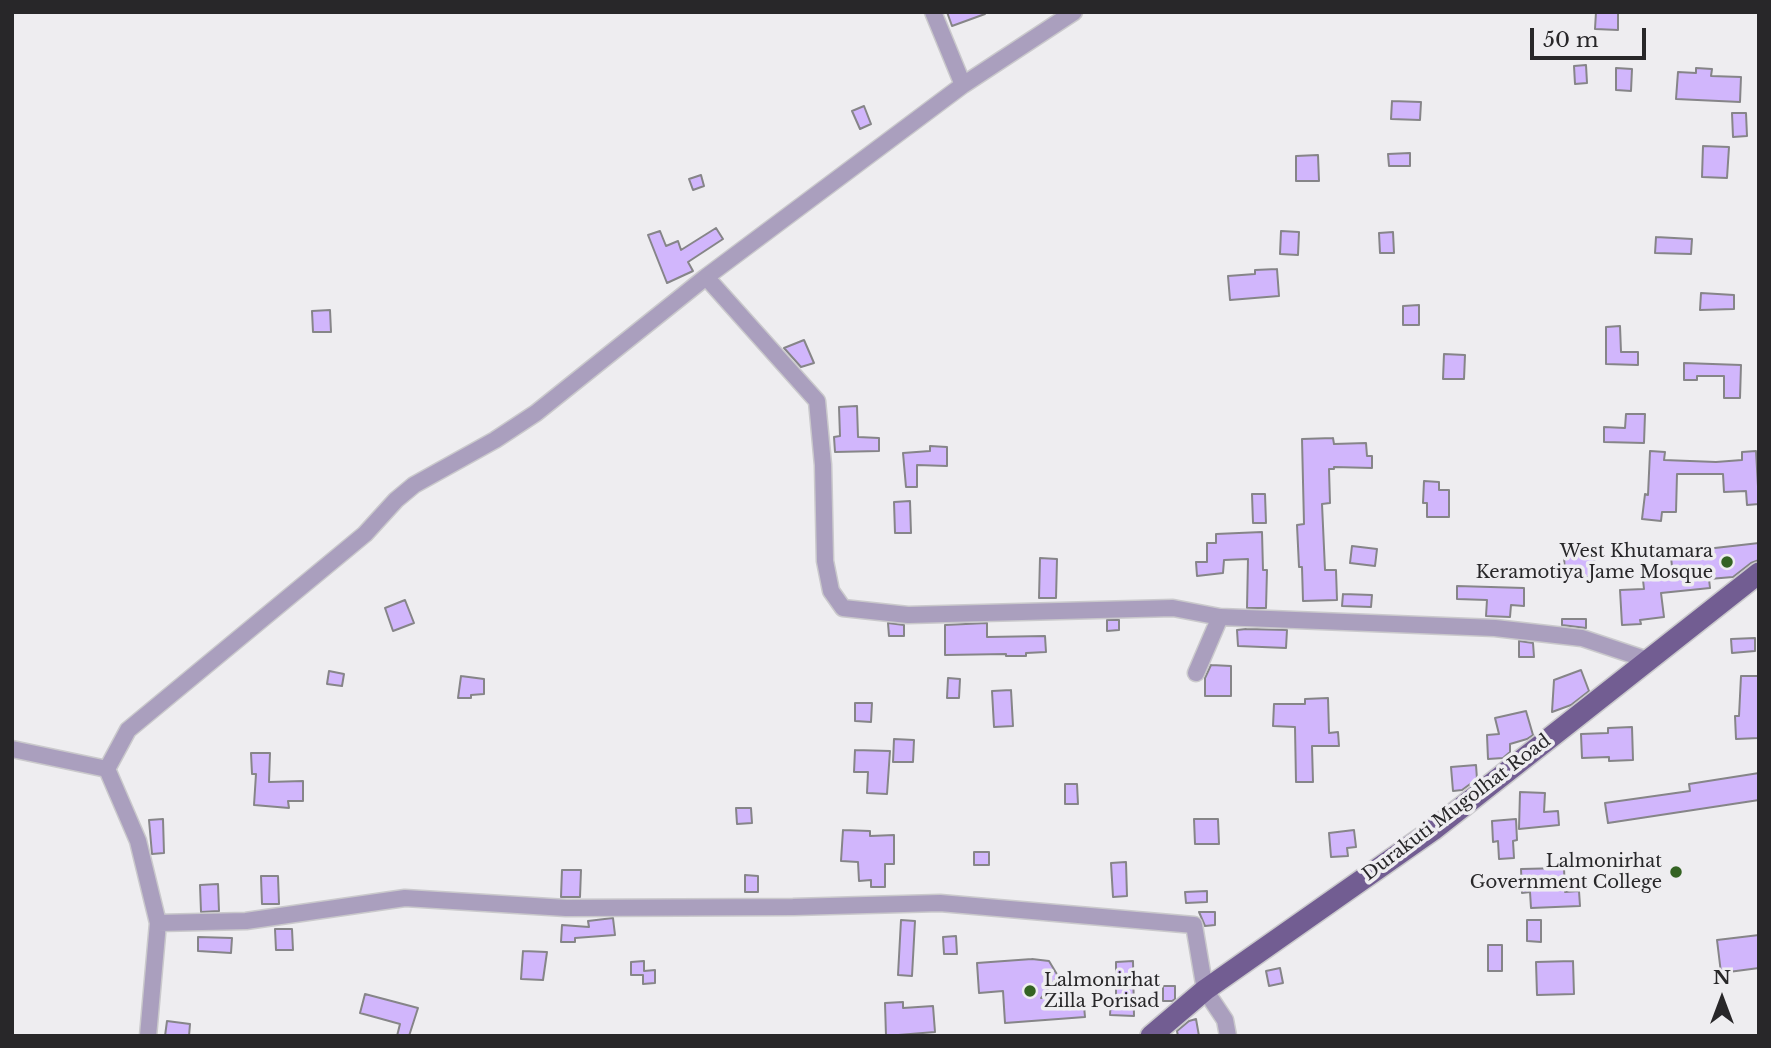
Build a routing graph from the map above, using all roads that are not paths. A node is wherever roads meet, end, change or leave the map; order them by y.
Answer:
1 (933, 12) edge
2 (1074, 12) edge
3 (963, 85) junction
4 (706, 277) junction
5 (1759, 573) edge
6 (1220, 617) junction
7 (1648, 660) junction
8 (1196, 673) dead end
9 (12, 749) edge
10 (107, 769) junction
11 (158, 923) junction
12 (1205, 990) junction
13 (148, 1036) edge
14 (1151, 1036) edge
15 (1228, 1036) edge

1 - 3 street
2 - 3 street
3 - 4 street
4 - 6 street
4 - 10 street
5 - 7 main road, Durakuti Mugolhat Road
6 - 7 street
6 - 8 street
7 - 12 main road, Durakuti Mugolhat Road
9 - 10 street
10 - 11 street
11 - 12 street
11 - 13 street
12 - 14 main road, Durakuti Mugolhat Road
12 - 15 street

